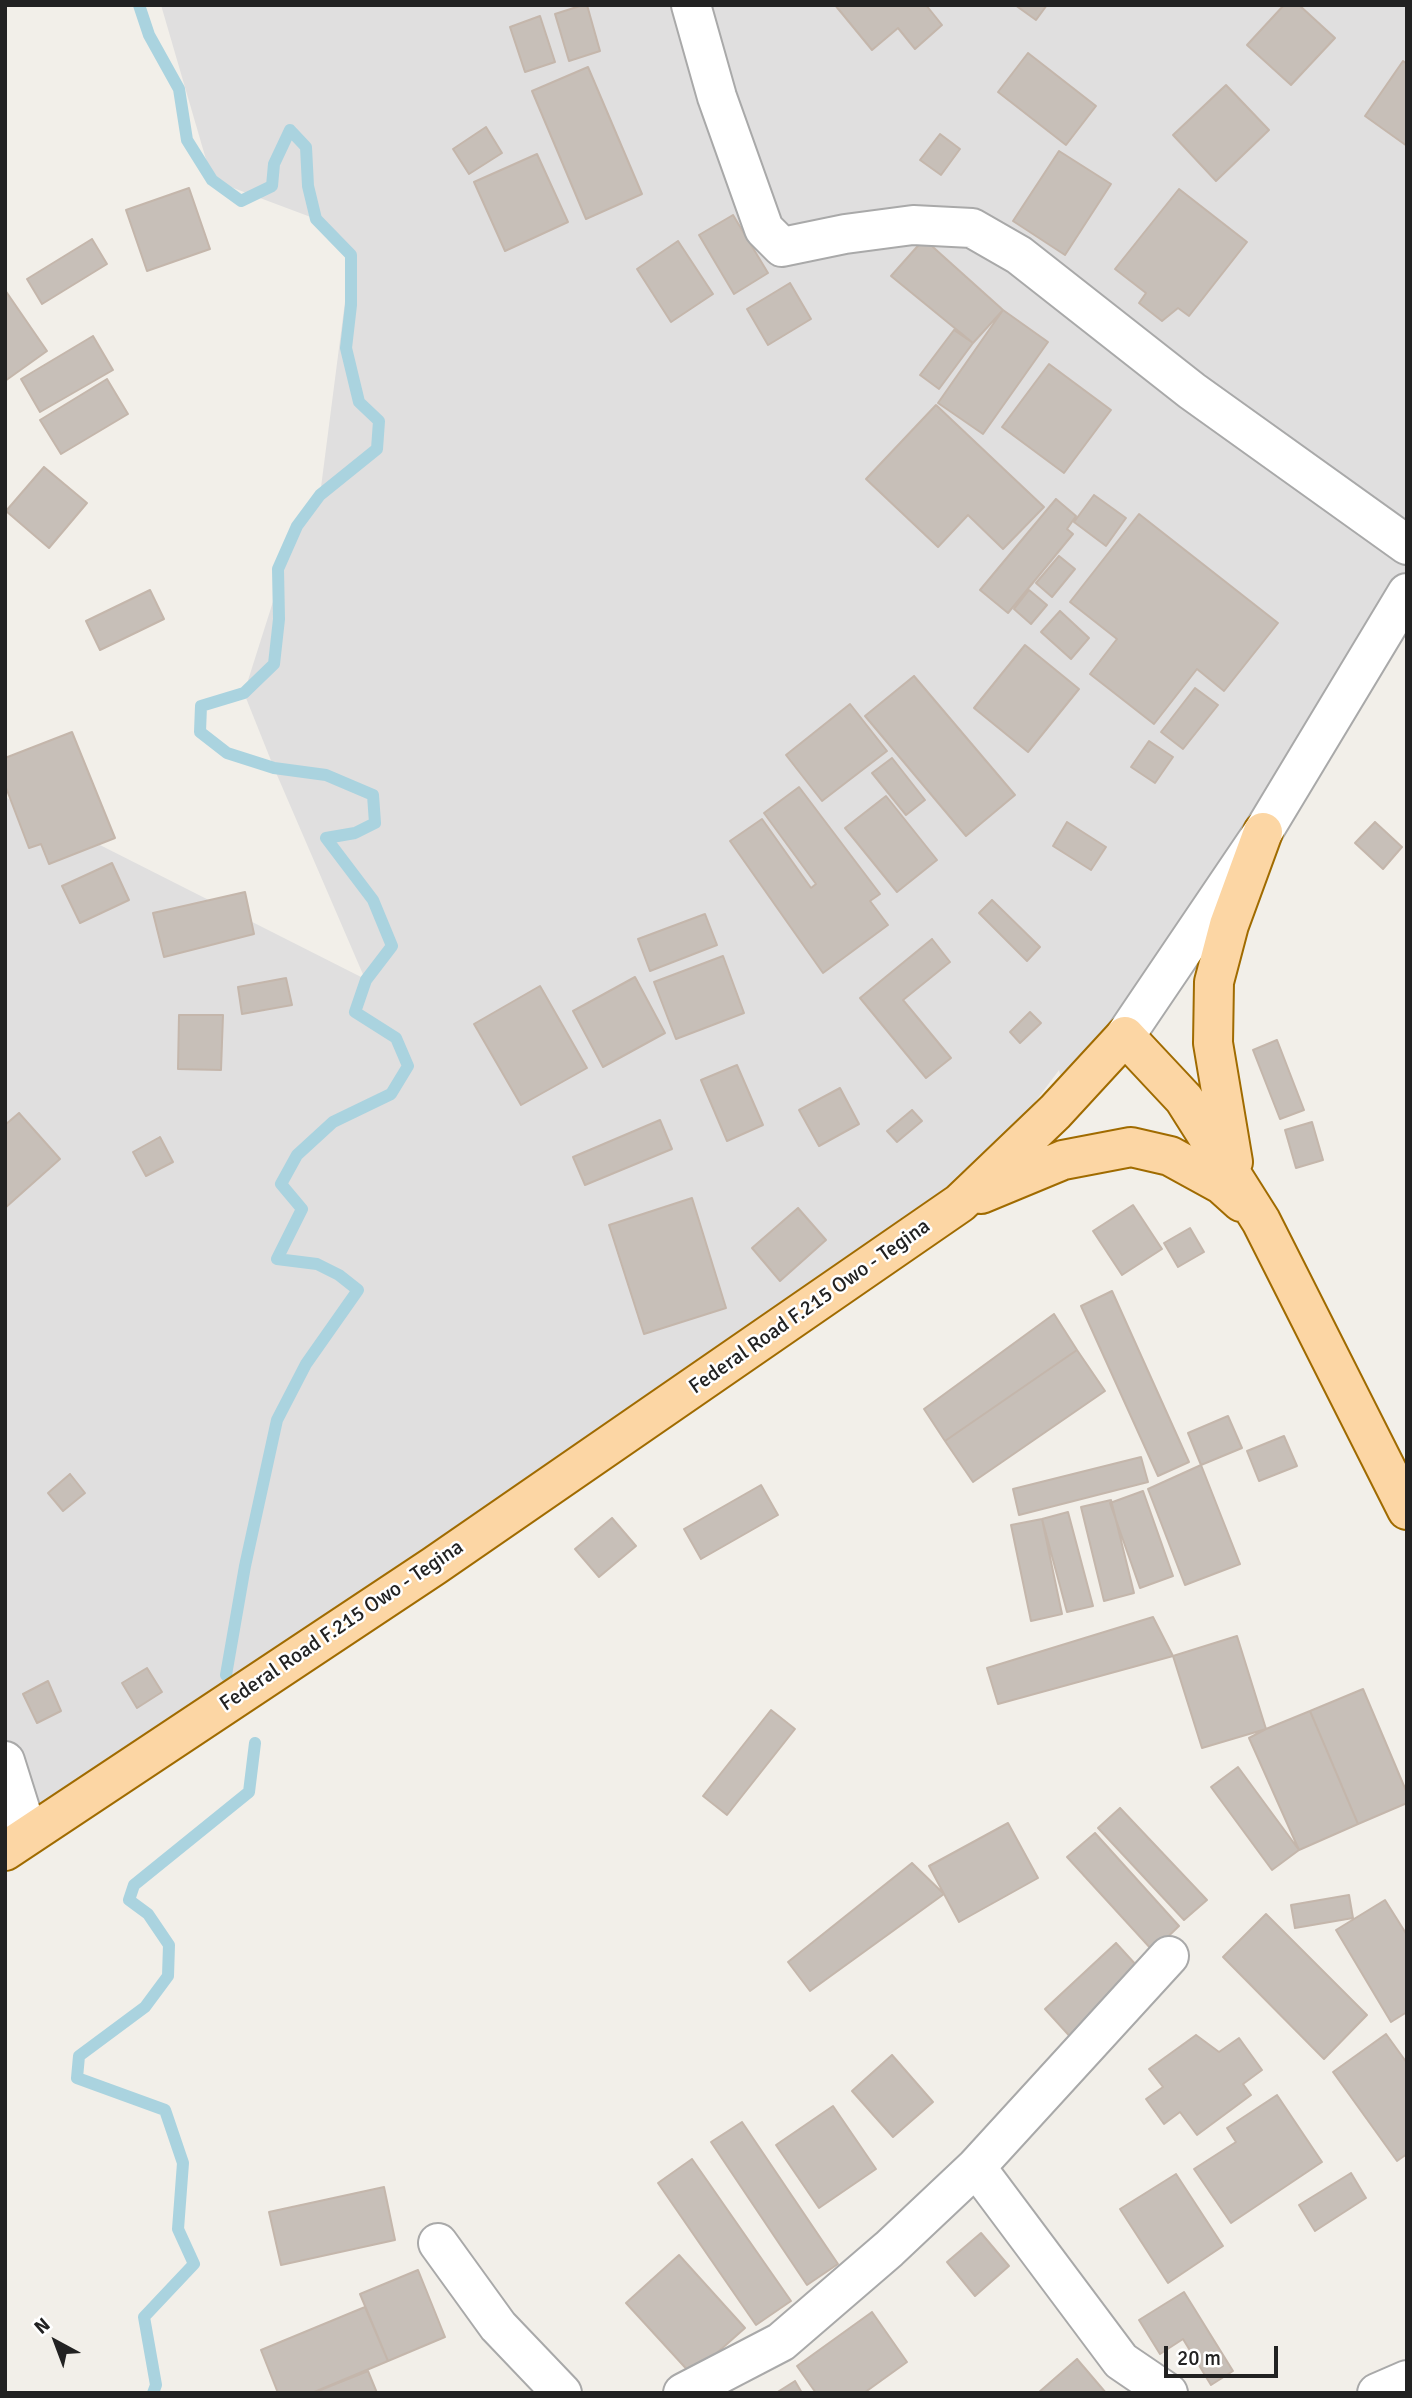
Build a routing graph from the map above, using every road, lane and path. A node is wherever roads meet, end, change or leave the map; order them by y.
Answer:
1 (691, 5) edge
2 (1407, 545) edge
3 (1407, 593) edge
4 (1263, 832) junction
5 (1125, 1036) junction
6 (1238, 1185) junction
7 (960, 1203) junction
8 (1261, 1221) junction
9 (1407, 1510) edge
10 (5, 1760) edge
11 (17, 1843) edge
12 (1169, 1956) dead end
13 (976, 2168) junction
14 (438, 2243) dead end
15 (1407, 2380) edge
16 (562, 2393) edge
17 (683, 2393) edge
18 (1168, 2393) edge
19 (1377, 2393) edge

1 - 2 street
3 - 4 street
4 - 5 street
4 - 6 main road
5 - 6 main road
5 - 7 main road, Federal Road F.215 Owo - Tegina
6 - 8 main road
7 - 8 main road
7 - 11 main road, Federal Road F.215 Owo - Tegina
8 - 9 main road
10 - 11 street
12 - 13 street
13 - 17 street
13 - 18 street
14 - 16 street
15 - 19 street

